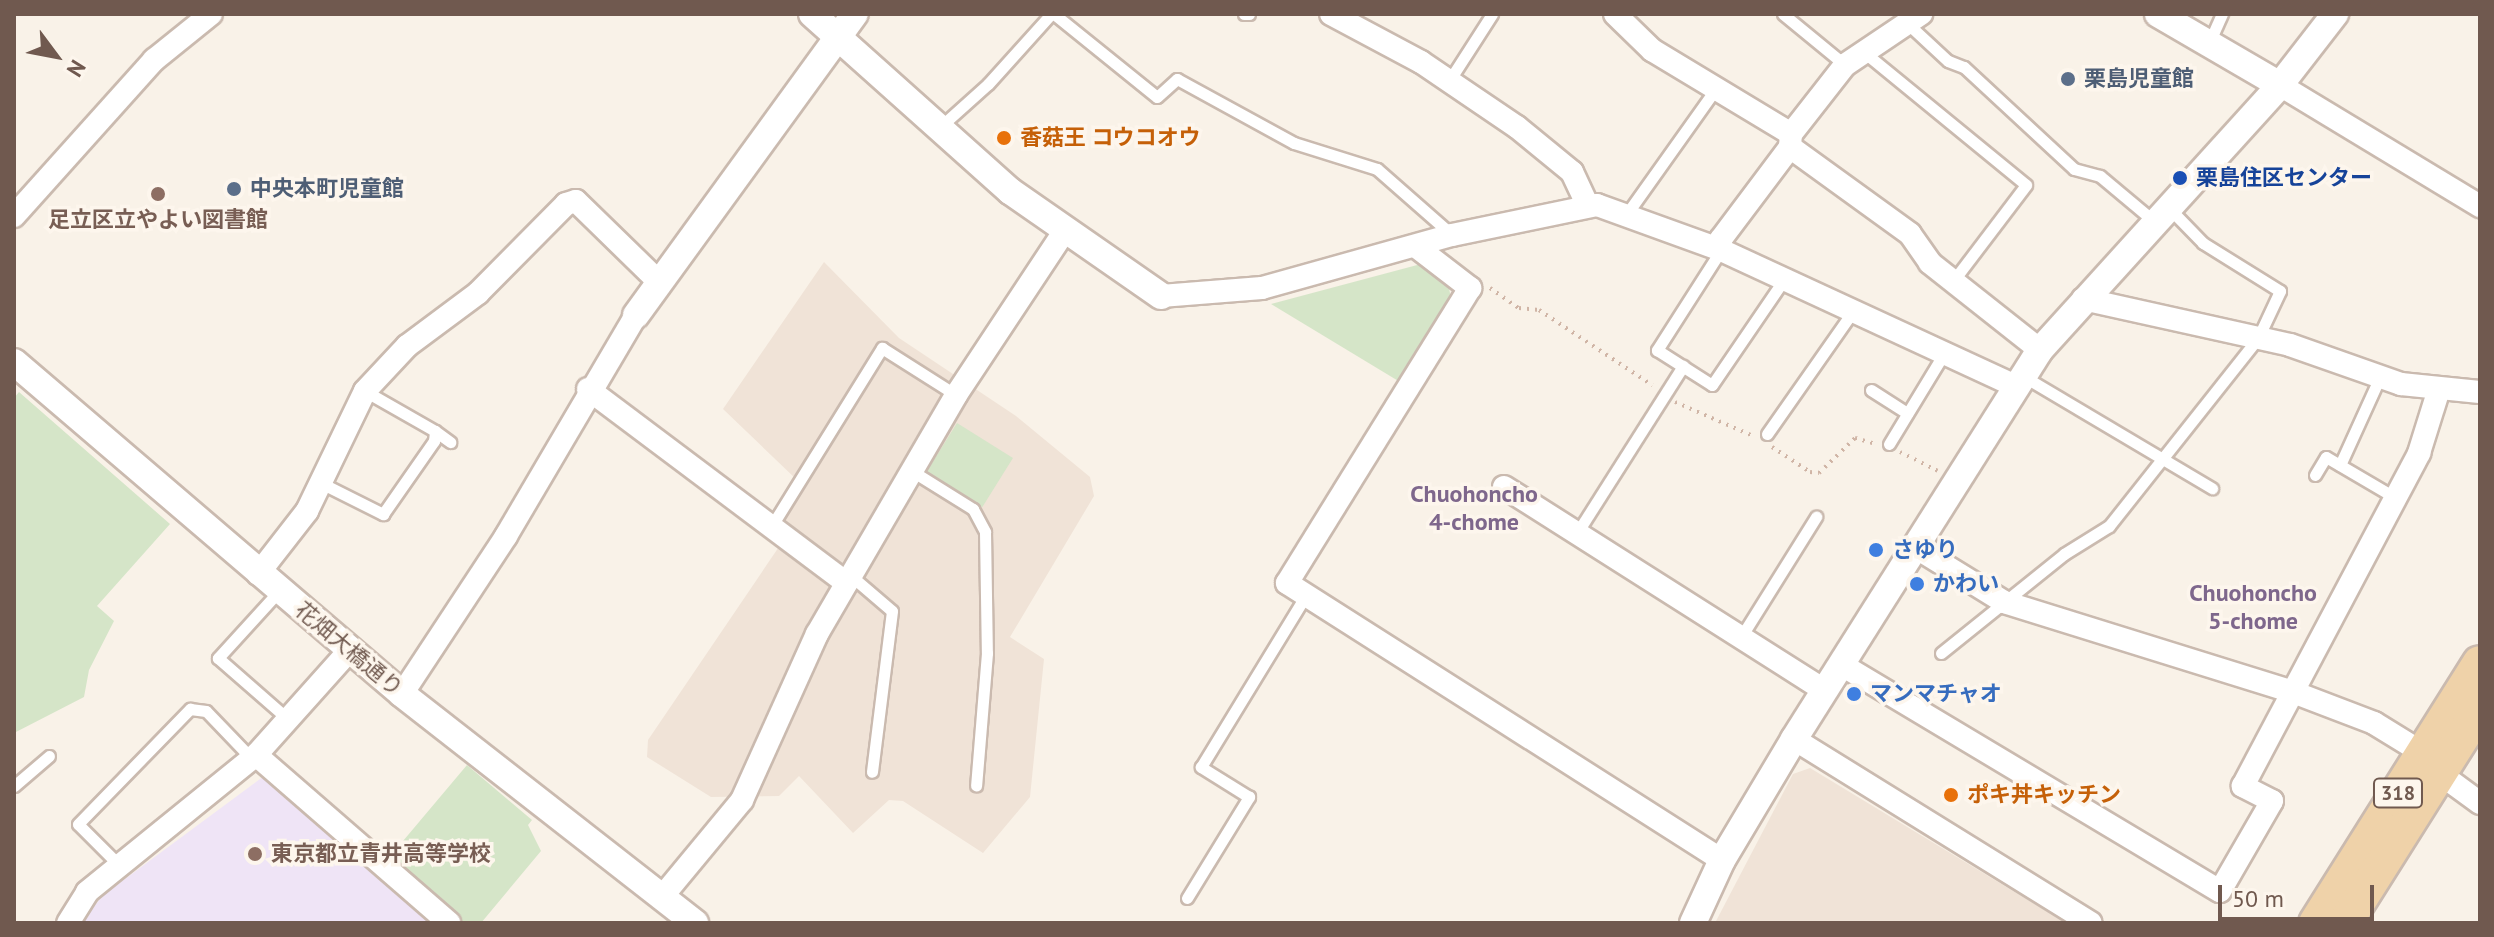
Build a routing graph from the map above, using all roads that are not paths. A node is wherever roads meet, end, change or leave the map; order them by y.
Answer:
1 (211, 14) edge
2 (812, 14) edge
3 (855, 14) edge
4 (1053, 14) edge
5 (1331, 14) edge
6 (1492, 14) edge
7 (1615, 14) edge
8 (1783, 14) edge
9 (2158, 14) edge
10 (2222, 14) edge
11 (2335, 14) edge
12 (1915, 19) edge
13 (837, 38) junction
14 (2209, 43) junction
15 (1855, 59) junction
16 (1449, 81) junction
17 (2280, 85) junction
18 (1714, 91) junction
19 (939, 128) junction
20 (1791, 140) junction
21 (1587, 204) junction
22 (2480, 206) edge
23 (1626, 215) junction
24 (2162, 215) junction
25 (14, 216) edge
26 (1064, 232) junction
27 (1452, 235) junction
28 (1418, 248) junction
29 (1721, 250) junction
30 (1785, 278) junction
31 (1953, 281) junction
32 (660, 283) junction
33 (1161, 296) joint
34 (2083, 299) junction
35 (1854, 310) junction
36 (636, 315) joint
37 (2258, 338) junction
38 (2040, 350) junction
39 (1945, 352) junction
40 (14, 362) edge
41 (1683, 366) junction
42 (2380, 377) junction
43 (2018, 381) junction
44 (588, 389) junction
45 (2439, 389) junction
46 (1871, 390) dead end
47 (365, 391) junction
48 (2480, 392) edge
49 (956, 395) junction
50 (1907, 413) junction
51 (435, 431) junction
52 (1767, 434) dead end
53 (450, 442) dead end
54 (1889, 444) dead end
55 (2162, 458) junction
56 (2340, 465) junction
57 (912, 471) junction
58 (2315, 475) dead end
59 (319, 482) junction
60 (1504, 487) dead end
61 (2212, 488) dead end
62 (2396, 498) junction
63 (1816, 517) dead end
64 (771, 527) junction
65 (1577, 533) junction
66 (1915, 547) junction
67 (258, 574) junction
68 (848, 579) junction
69 (279, 591) junction
70 (1306, 595) junction
71 (2004, 602) junction
72 (1741, 637) junction
73 (350, 650) junction
74 (1941, 653) dead end
75 (2480, 663) edge
76 (1842, 665) junction
77 (1825, 691) junction
78 (2293, 692) junction
79 (402, 694) junction
80 (2480, 709) edge
81 (289, 720) junction
82 (1794, 739) junction
83 (49, 756) dead end
84 (254, 757) junction
85 (2431, 763) junction
86 (872, 772) dead end
87 (14, 786) edge
88 (976, 786) dead end
89 (2480, 803) edge
90 (1722, 860) junction
91 (120, 866) junction
92 (661, 898) junction
93 (1187, 898) dead end
94 (68, 923) edge
95 (449, 923) edge
96 (695, 923) edge
97 (1693, 923) edge
98 (2091, 923) edge
99 (2316, 923) edge
100 (2345, 923) edge

1 - 25 street
2 - 13 street
3 - 13 street
4 - 19 lane
4 - 27 lane
5 - 16 street
6 - 16 lane
7 - 18 street
8 - 15 lane
9 - 14 street
10 - 14 lane
11 - 17 street
12 - 15 street
12 - 24 lane
13 - 19 street
13 - 32 street
14 - 17 street
15 - 20 street
15 - 31 lane
16 - 21 street
17 - 22 street
17 - 24 street
18 - 20 street
18 - 23 lane
19 - 26 street
20 - 29 street
20 - 31 street
21 - 23 street
21 - 27 street
23 - 29 street
24 - 34 street
24 - 37 lane
26 - 33 street
26 - 49 street
27 - 28 street
28 - 33 street
28 - 70 street
29 - 30 street
29 - 41 lane
30 - 35 street
30 - 41 lane
31 - 38 street
32 - 36 street
32 - 47 street
34 - 37 street
34 - 38 street
35 - 39 street
35 - 52 lane
36 - 44 street
37 - 42 street
37 - 55 lane
38 - 43 street
39 - 43 street
39 - 50 lane
40 - 67 street, 花畑大橋通り
41 - 65 lane
42 - 45 street
42 - 56 lane
43 - 55 lane
43 - 66 street
44 - 64 street
44 - 79 street
45 - 48 street
45 - 62 street
46 - 50 lane
47 - 51 lane
47 - 59 street
49 - 57 street
49 - 64 lane
50 - 54 lane
51 - 53 lane
51 - 59 lane
55 - 61 lane
55 - 71 lane
56 - 58 lane
56 - 62 lane
57 - 68 street
57 - 88 lane
59 - 67 street
60 - 65 street
62 - 78 street
63 - 72 lane
64 - 68 street
65 - 72 street
66 - 71 street
66 - 76 street
67 - 69 street, 花畑大橋通り
68 - 86 lane
68 - 92 street
69 - 73 street, 花畑大橋通り
69 - 81 lane
70 - 90 street
70 - 93 lane
71 - 74 lane
71 - 78 street
72 - 77 street
73 - 79 street, 花畑大橋通り
73 - 81 street
75 - 85 main road, 318
76 - 77 street
76 - 78 street
77 - 82 street
78 - 85 street
79 - 92 street, 花畑大橋通り
80 - 85 main road, 318
81 - 84 street
82 - 90 street
82 - 98 street
83 - 87 lane
84 - 91 street
84 - 91 lane
84 - 95 street
85 - 89 street
85 - 99 main road, 318
85 - 100 main road, 318
90 - 97 street
91 - 94 street
92 - 96 street, 花畑大橋通り

